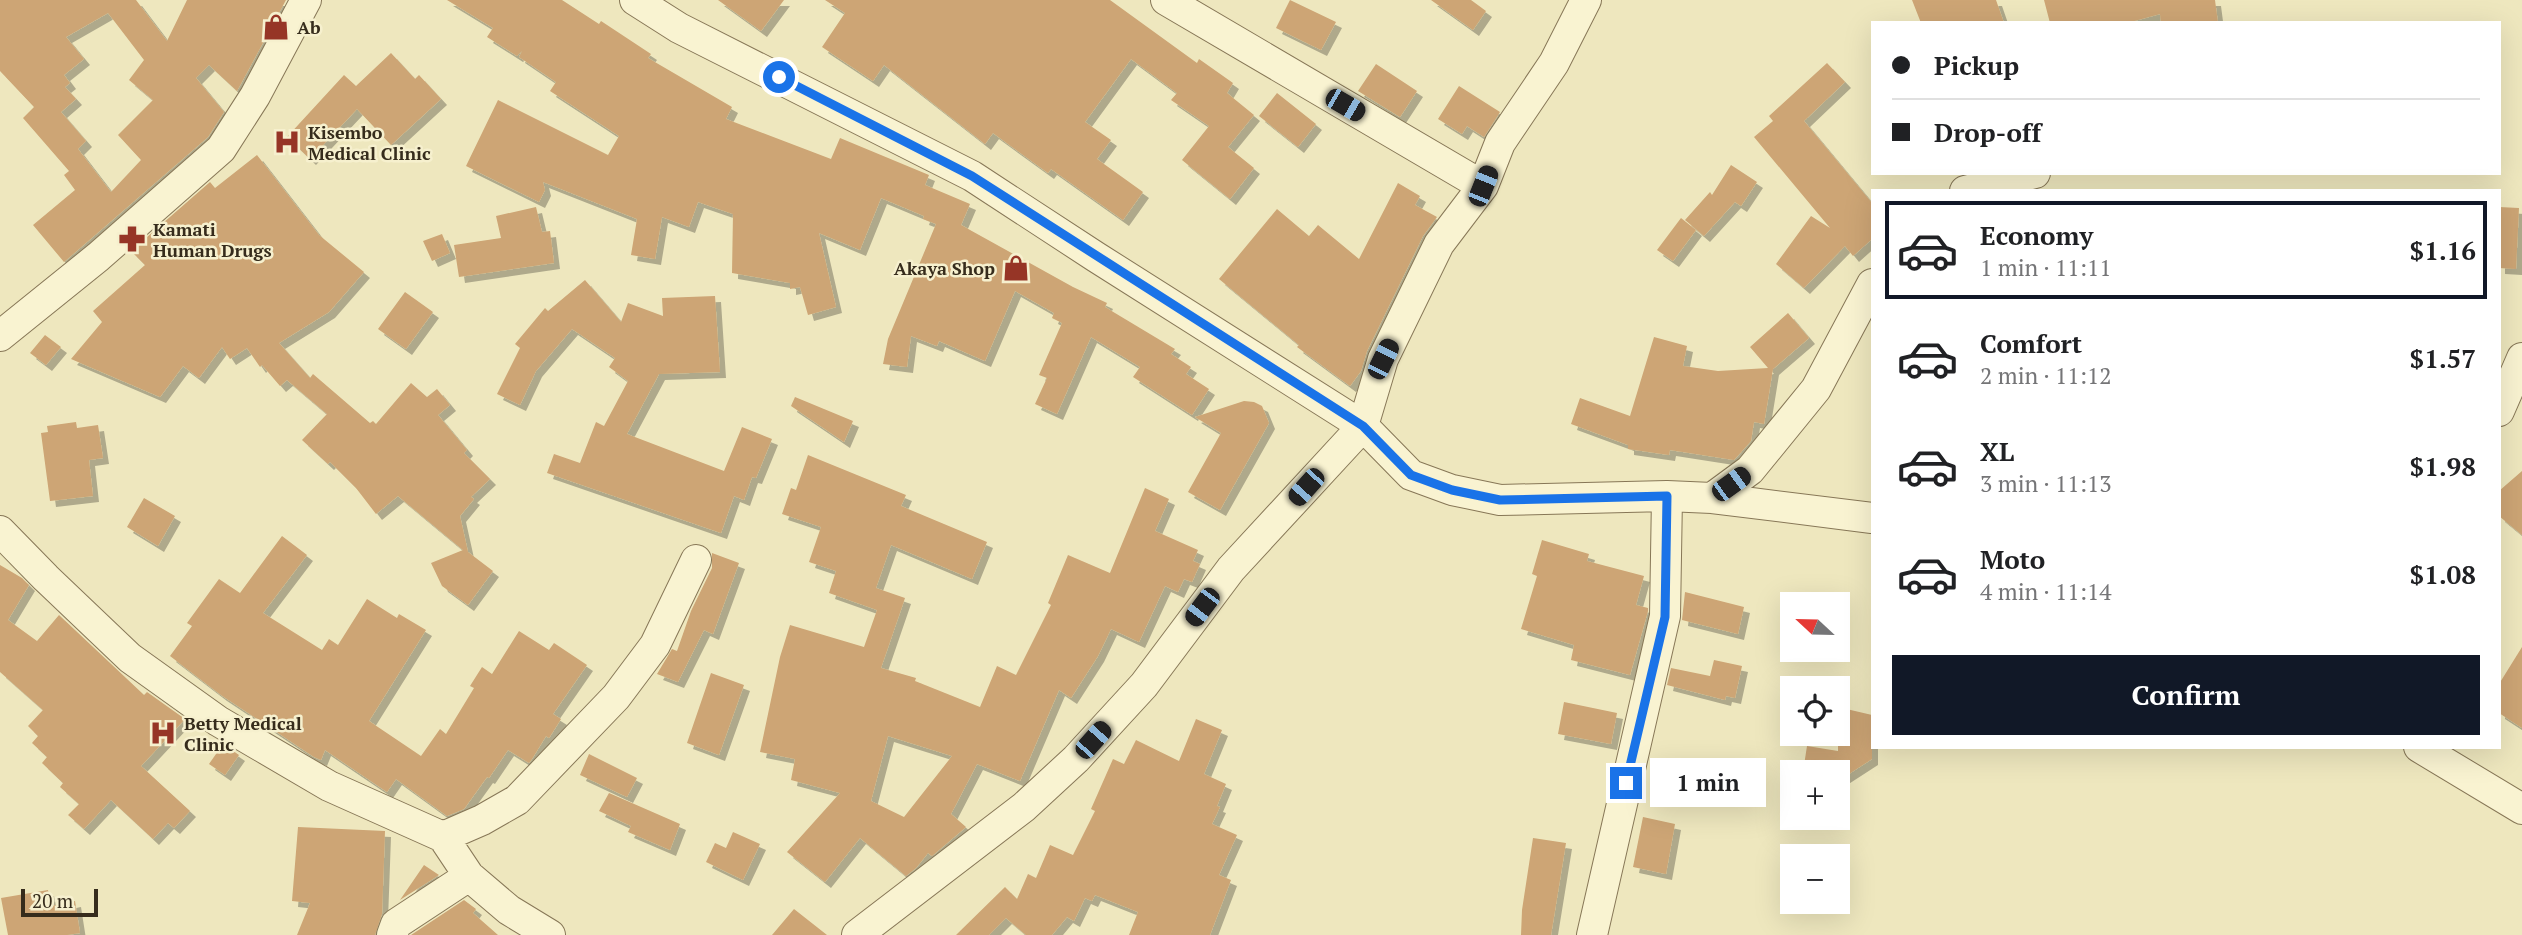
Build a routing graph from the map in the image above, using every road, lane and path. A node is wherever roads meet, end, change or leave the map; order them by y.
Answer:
1 (306, 0) edge
2 (635, 0) edge
3 (1586, 0) edge
4 (1180, 4) edge
5 (2027, 175) edge
6 (1483, 186) junction
7 (1973, 189) edge
8 (1871, 286) edge
9 (0, 335) edge
10 (2522, 358) edge
11 (2501, 406) edge
12 (1363, 426) junction
13 (1667, 496) junction
14 (1712, 498) junction
15 (1871, 518) edge
16 (0, 531) edge
17 (696, 560) dead end
18 (2422, 749) edge
19 (2522, 809) edge
20 (443, 837) junction
21 (470, 876) junction
22 (392, 935) edge
23 (550, 935) edge
24 (856, 935) edge
25 (1592, 935) edge

1 - 9 street
2 - 12 street
3 - 6 street
4 - 6 street
5 - 7 street
6 - 12 street
8 - 14 street
10 - 11 street
12 - 13 street
12 - 24 street
13 - 14 street
13 - 25 street
14 - 15 street
16 - 20 street
17 - 20 street
18 - 19 street
20 - 21 street
21 - 22 street
21 - 23 street

